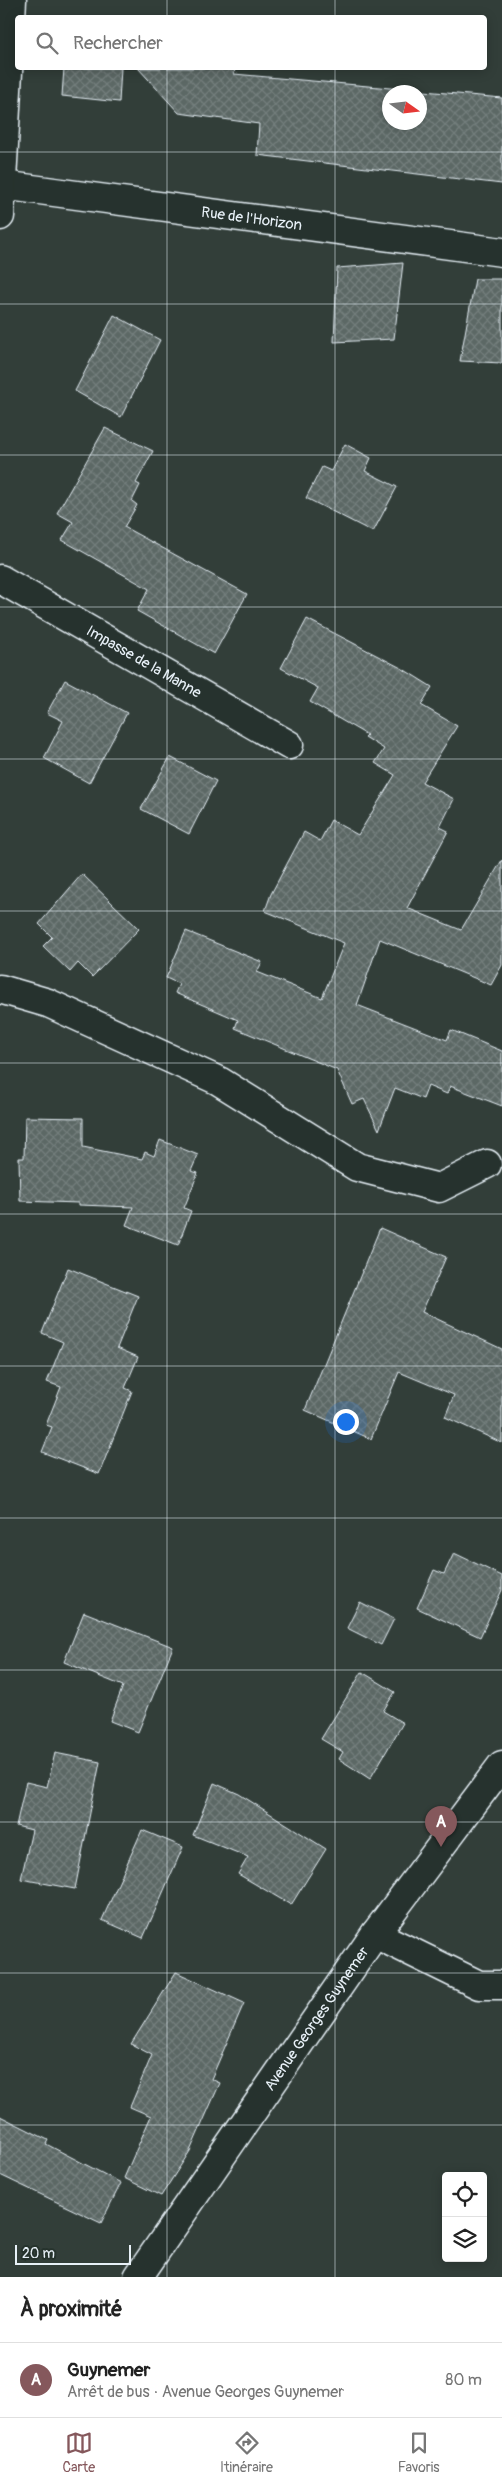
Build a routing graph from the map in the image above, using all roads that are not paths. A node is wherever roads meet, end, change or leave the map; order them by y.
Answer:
1 (12, 0) edge
2 (2, 185) junction
3 (0, 216) edge
4 (502, 252) edge
5 (0, 579) edge
6 (289, 745) dead end
7 (0, 989) edge
8 (487, 1164) dead end
9 (502, 1765) edge
10 (375, 1934) junction
11 (502, 1985) edge
12 (138, 2277) edge

1 - 2 street
2 - 3 street
2 - 4 street, Rue de l'Horizon
5 - 6 street, Impasse de la Manne
7 - 8 street
9 - 10 street, Avenue Georges Guynemer
10 - 11 street
10 - 12 street, Avenue Georges Guynemer

